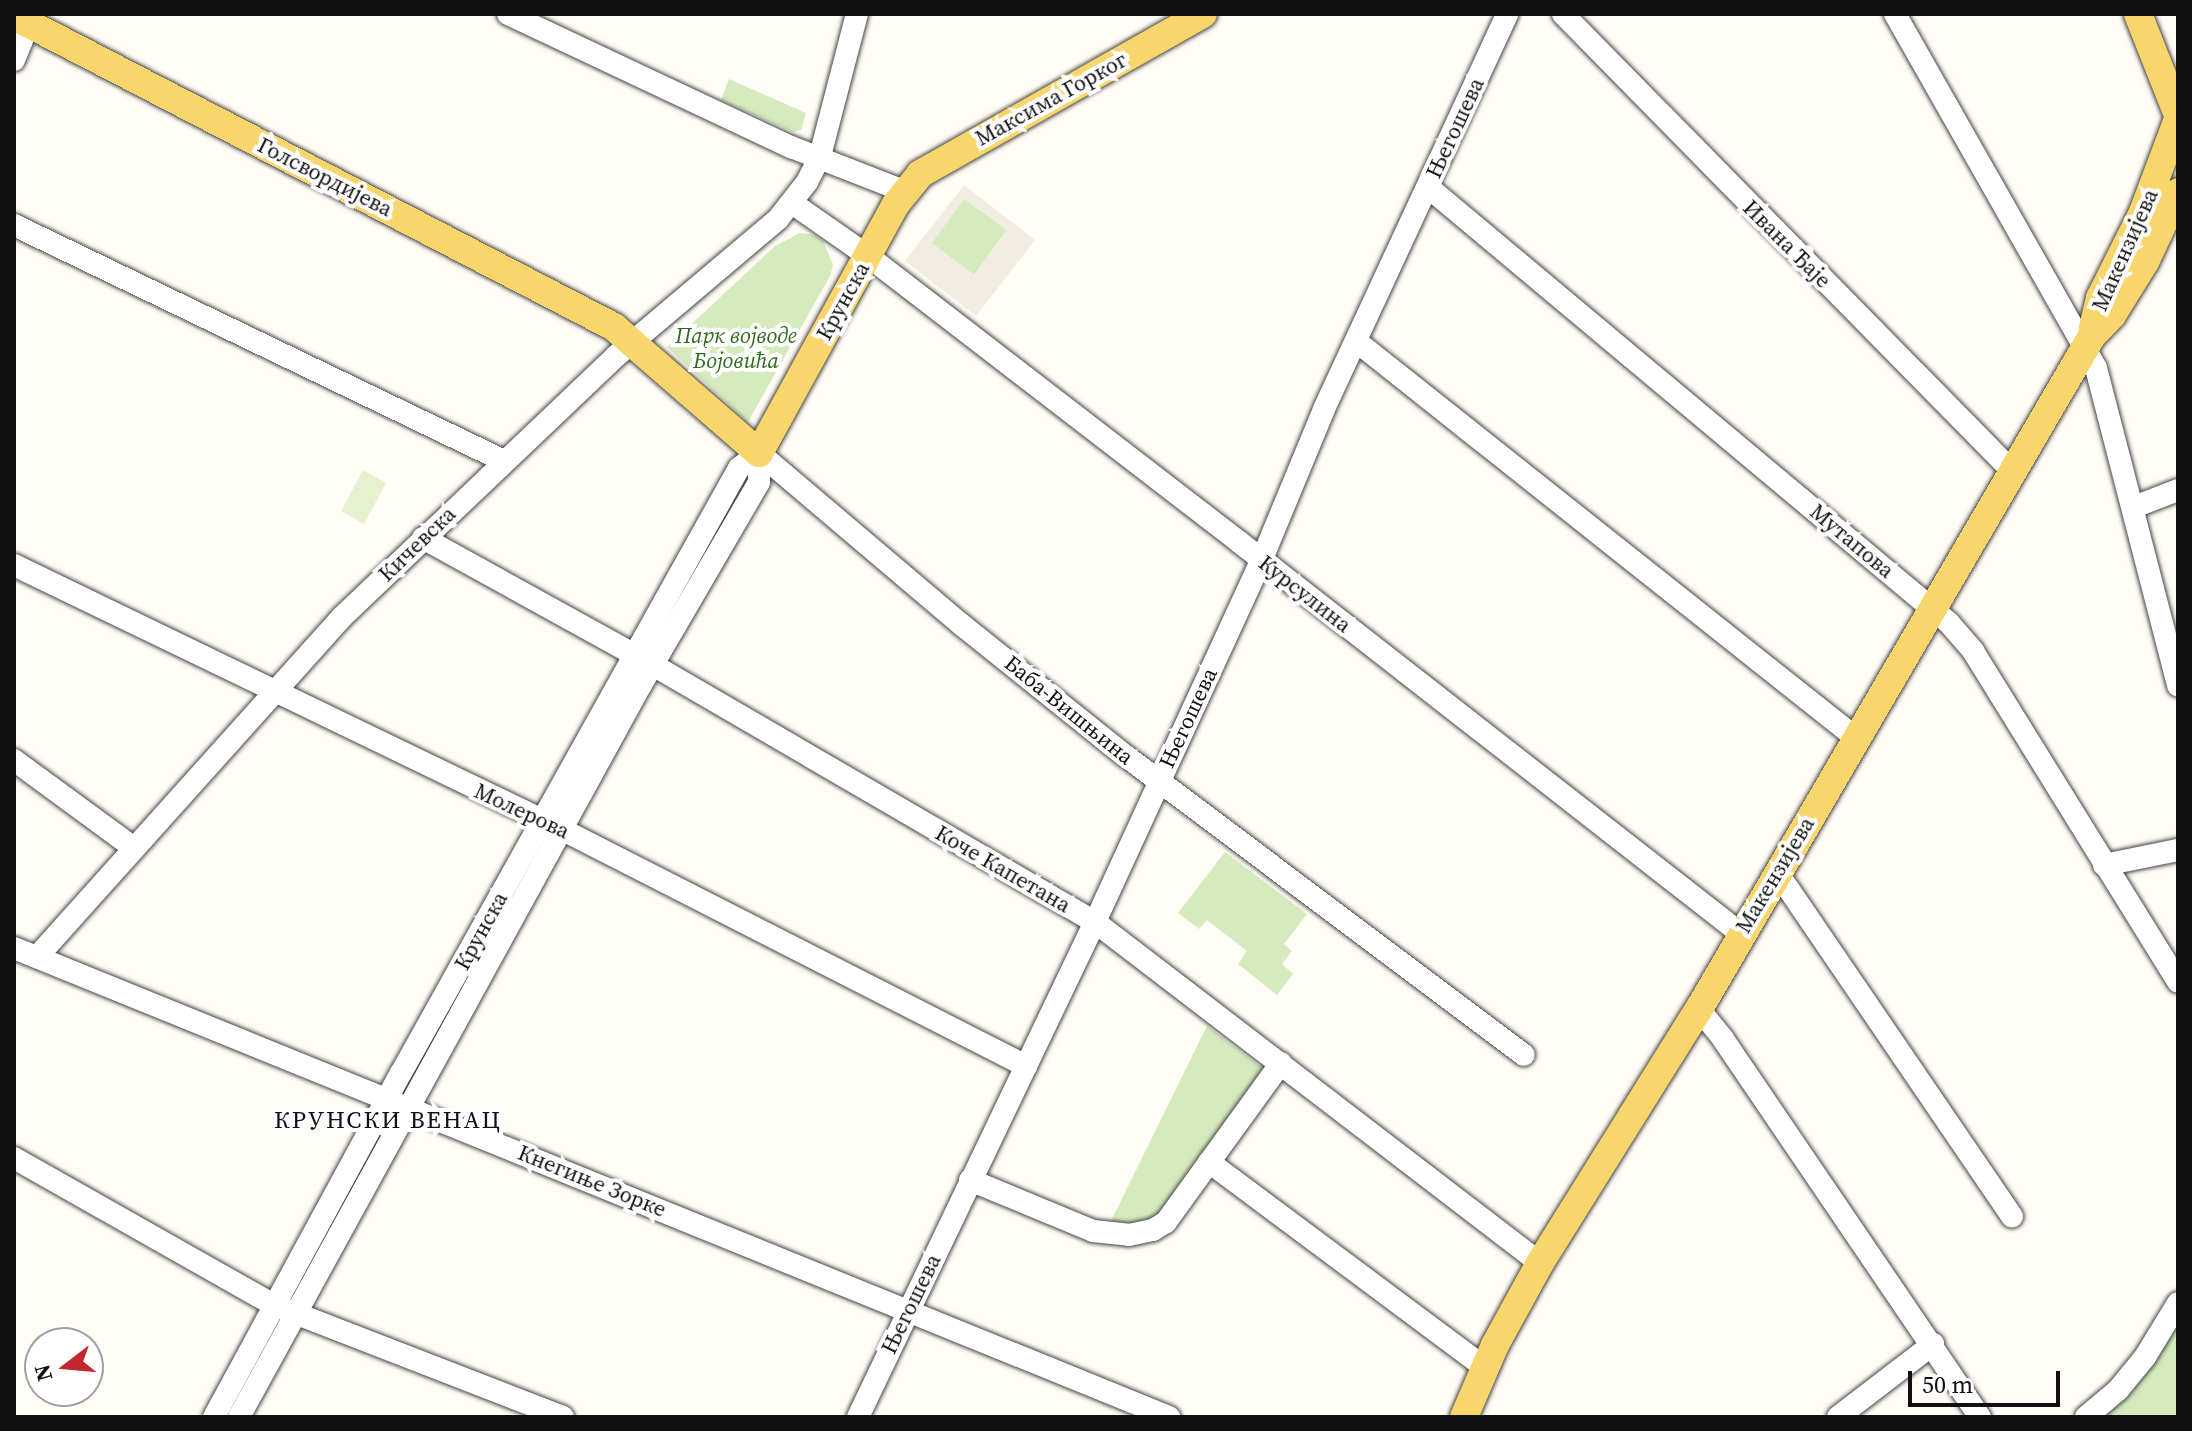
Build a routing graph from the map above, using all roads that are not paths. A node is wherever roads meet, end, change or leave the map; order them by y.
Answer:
1 (508, 14) edge
2 (857, 14) edge
3 (1507, 14) edge
4 (1563, 14) edge
5 (1895, 14) edge
6 (2138, 14) edge
7 (1195, 16) edge
8 (25, 18) edge
9 (14, 60) edge
10 (2176, 106) edge
11 (820, 156) junction
12 (1428, 187) junction
13 (904, 191) junction
14 (2177, 196) edge
15 (792, 203) junction
16 (14, 225) edge
17 (868, 256) junction
18 (633, 341) junction
19 (1356, 341) junction
20 (2089, 343) junction
21 (759, 453) junction
22 (504, 461) junction
23 (2013, 472) junction
24 (2178, 490) edge
25 (2134, 507) junction
26 (423, 538) junction
27 (1262, 559) junction
28 (14, 565) edge
29 (1934, 608) junction
30 (644, 660) junction
31 (2178, 686) edge
32 (274, 693) junction
33 (1856, 738) junction
34 (14, 760) edge
35 (1158, 780) junction
36 (553, 825) junction
37 (134, 848) junction
38 (2178, 850) edge
39 (2104, 865) junction
40 (1777, 872) junction
41 (1095, 922) junction
42 (1740, 933) junction
43 (14, 948) edge
44 (37, 957) junction
45 (2178, 982) edge
46 (1699, 1009) junction
47 (1524, 1055) dead end
48 (1281, 1063) junction
49 (1026, 1066) junction
50 (388, 1097) junction
51 (411, 1107) junction
52 (14, 1158) edge
53 (1209, 1162) junction
54 (970, 1180) junction
55 (2012, 1217) dead end
56 (1540, 1263) junction
57 (2178, 1303) edge
58 (284, 1309) junction
59 (907, 1310) junction
60 (1933, 1344) junction
61 (1484, 1367) junction
62 (214, 1417) edge
63 (239, 1417) edge
64 (563, 1417) edge
65 (858, 1417) edge
66 (1169, 1417) edge
67 (1464, 1417) edge
68 (1838, 1417) edge
69 (1980, 1417) edge
70 (2086, 1417) edge

1 - 11 street
2 - 11 street, Кичевска
3 - 12 street, Његошева
4 - 23 street, Ивана Ђаје
5 - 20 street
6 - 10 main road
7 - 13 main road, Максима Горког
8 - 9 street
8 - 18 main road, Голсвордијева
10 - 20 main road, Макензијева
11 - 13 street
11 - 15 street, Кичевска
12 - 19 street, Његошева
12 - 29 street, Мутапова
13 - 17 main road, Крунска
14 - 20 main road, Макензијева
15 - 17 street, Курсулина
15 - 18 street, Кичевска
16 - 22 street
17 - 21 main road, Крунска
17 - 27 street, Курсулина
18 - 21 main road, Баба-Вишњина
18 - 22 street, Кичевска
19 - 27 street, Његошева
19 - 33 street
20 - 23 main road, Макензијева
20 - 25 street
21 - 30 street, Крунска
21 - 35 street, Баба-Вишњина
22 - 26 street, Кичевска
23 - 29 main road, Макензијева
24 - 25 street
25 - 31 street
26 - 30 street, Коче Капетана
26 - 32 street, Кичевска
27 - 35 street, Његошева
27 - 42 street, Курсулина
28 - 32 street, Молерова
29 - 33 main road, Макензијева
29 - 39 street, Мутапова
30 - 36 street, Крунска
30 - 41 street, Коче Капетана
32 - 36 street, Молерова
32 - 37 street, Кичевска
33 - 40 main road, Макензијева
34 - 37 street
35 - 41 street, Његошева
35 - 47 street, Баба-Вишњина
36 - 49 street, Молерова
36 - 50 street, Крунска
36 - 51 street, Крунска
37 - 44 street, Кичевска
38 - 39 street
39 - 45 street, Мутапова
40 - 42 main road, Макензијева
40 - 55 street
41 - 48 street, Коче Капетана
41 - 49 street, Његошева
42 - 46 main road, Макензијева
43 - 44 street, Кнегиње Зорке
44 - 50 street, Кнегиње Зорке
46 - 56 main road, Макензијева
46 - 60 street
48 - 53 street
48 - 56 street, Коче Капетана
49 - 54 street, Његошева
50 - 51 street, Кнегиње Зорке
50 - 58 street, Крунска
51 - 58 street, Крунска
51 - 59 street, Кнегиње Зорке
52 - 58 street
53 - 54 street
53 - 61 street
54 - 59 street, Његошева
56 - 61 main road, Макензијева
57 - 70 street
58 - 62 street, Крунска
58 - 63 street, Крунска
58 - 64 street
59 - 65 street, Његошева
59 - 66 street, Кнегиње Зорке
60 - 68 street
60 - 69 street
61 - 67 main road, Макензијева

